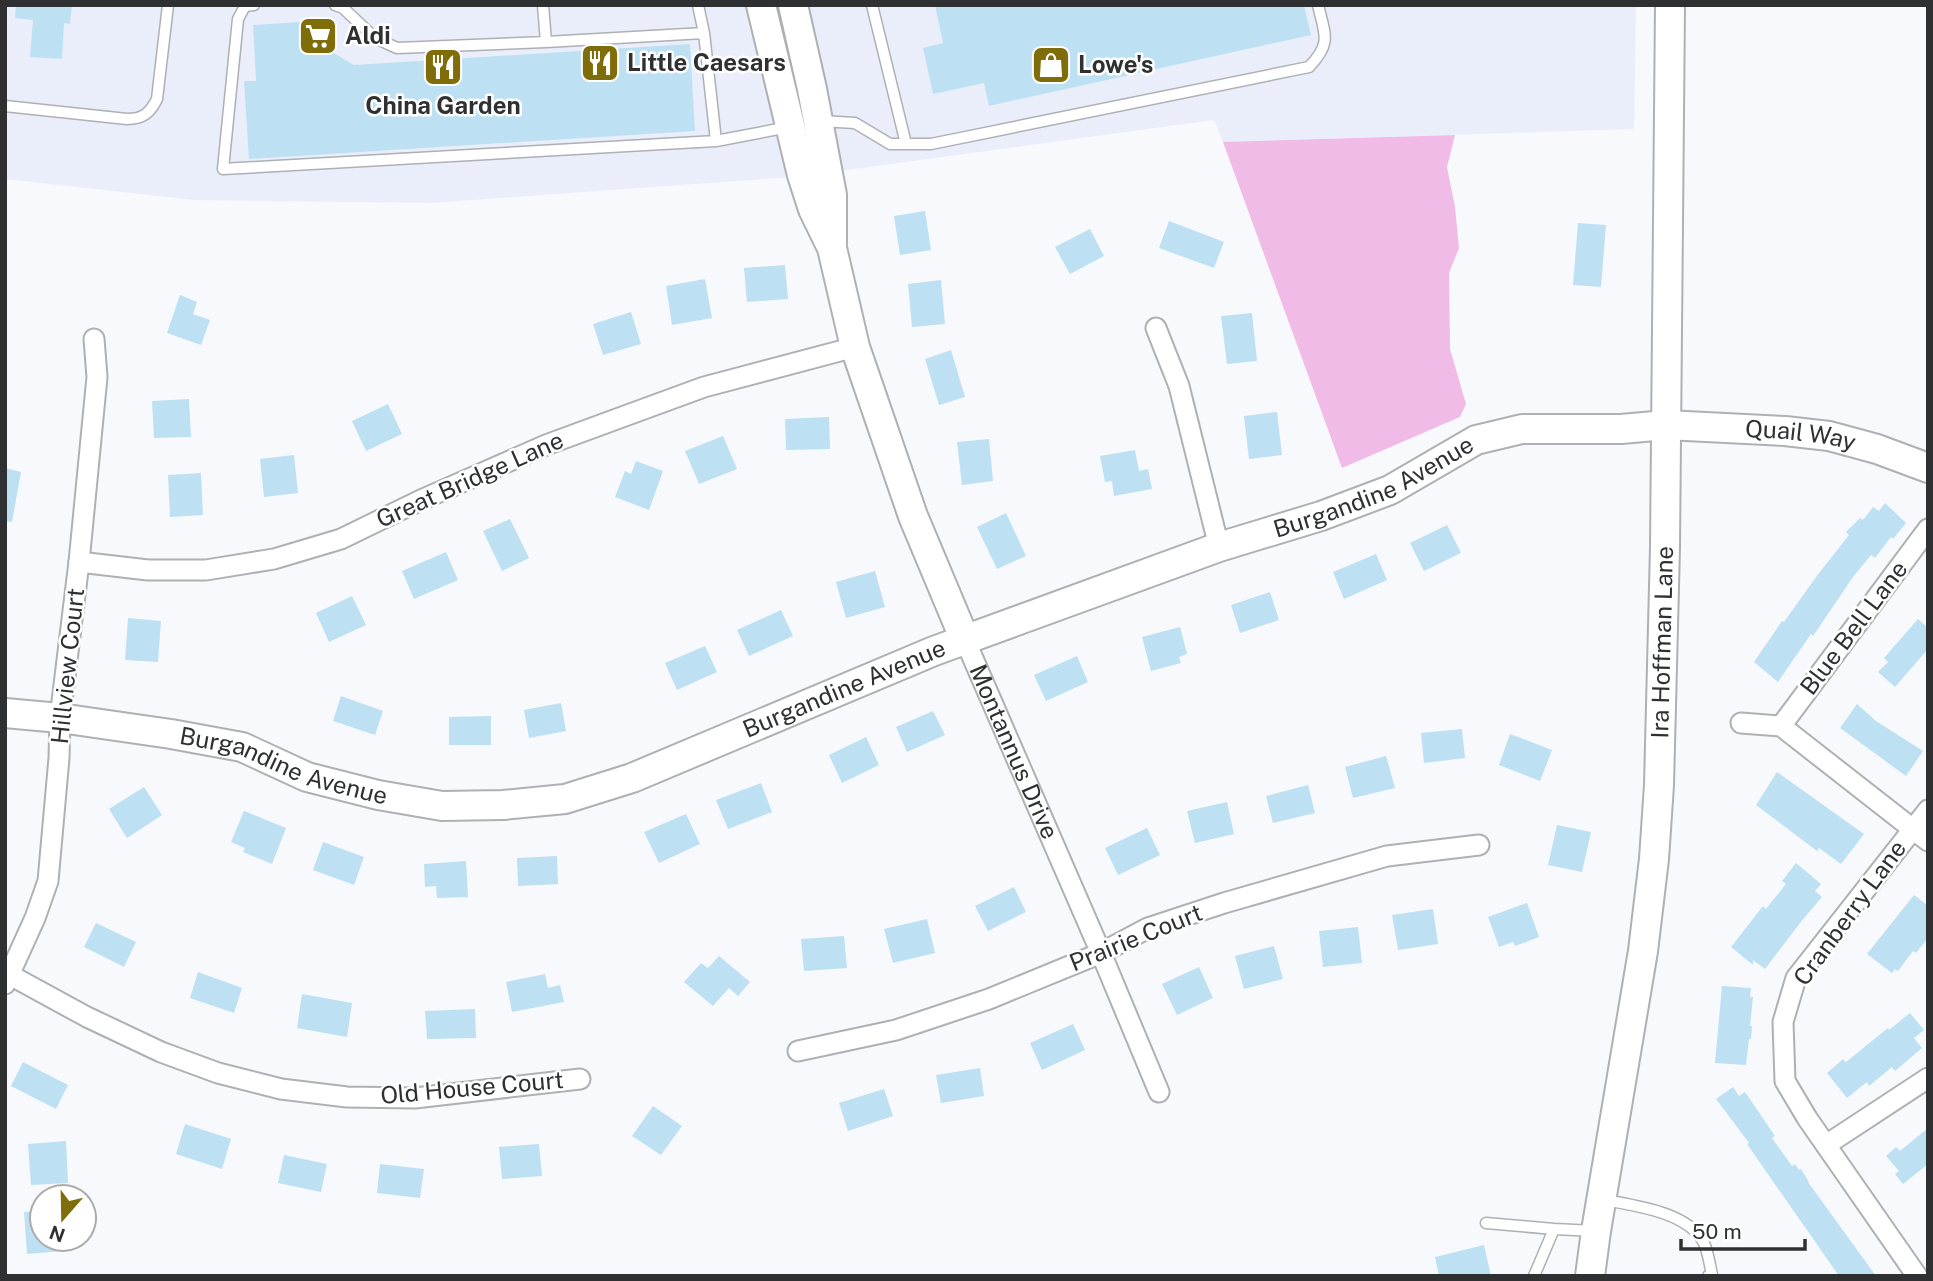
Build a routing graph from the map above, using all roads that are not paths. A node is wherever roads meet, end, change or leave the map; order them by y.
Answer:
1 (168, 5) edge
2 (245, 5) edge
3 (254, 5) edge
4 (335, 5) edge
5 (543, 5) edge
6 (698, 5) edge
7 (761, 5) edge
8 (793, 5) edge
9 (872, 5) edge
10 (1318, 5) edge
11 (1670, 5) edge
12 (704, 33) junction
13 (546, 41) junction
14 (5, 106) edge
15 (804, 124) junction
16 (716, 141) junction
17 (906, 144) junction
18 (1156, 328) dead end
19 (94, 339) dead end
20 (855, 347) junction
21 (1666, 425) junction
22 (1928, 468) edge
23 (1928, 530) edge
24 (1219, 547) junction
25 (79, 562) junction
26 (965, 640) junction
27 (5, 713) edge
28 (60, 718) junction
29 (1741, 723) dead end
30 (1781, 726) junction
31 (1928, 810) edge
32 (1920, 835) edge
33 (1479, 845) dead end
34 (1101, 953) junction
35 (8, 980) edge
36 (799, 1051) dead end
37 (580, 1079) dead end
38 (1928, 1079) edge
39 (1159, 1091) dead end
40 (1826, 1145) junction
41 (1601, 1200) junction
42 (1486, 1223) dead end
43 (1554, 1229) junction
44 (1596, 1231) junction
45 (1534, 1276) edge
46 (1590, 1276) edge
47 (1708, 1276) edge
48 (1917, 1276) edge

1 - 14 lane
2 - 3 lane
2 - 16 lane
4 - 13 lane
5 - 13 lane
6 - 12 lane
7 - 15 street, Montannus Drive
8 - 15 street, Montannus Drive
9 - 17 lane
10 - 17 lane
11 - 21 street, Ira Hoffman Lane
12 - 13 lane
12 - 16 lane
15 - 16 lane
15 - 17 lane
15 - 20 street, Montannus Drive
18 - 24 street
19 - 25 street, Hillview Court
20 - 25 street, Great Bridge Lane
20 - 26 street, Montannus Drive
21 - 22 street, Quail Way
21 - 24 street, Burgandine Avenue
21 - 41 street, Ira Hoffman Lane
23 - 30 street, Blue Bell Lane
24 - 26 street, Burgandine Avenue
25 - 28 street, Hillview Court
26 - 28 street, Burgandine Avenue
26 - 34 street, Montannus Drive
27 - 28 street, Burgandine Avenue
28 - 35 street, Hillview Court
29 - 30 street
30 - 32 street
31 - 32 street, Cranberry Lane
32 - 40 street, Cranberry Lane
33 - 34 street, Prairie Court
34 - 36 street, Prairie Court
34 - 39 street, Montannus Drive
35 - 37 street, Old House Court
38 - 40 street
40 - 48 street, Cranberry Lane
41 - 44 street, Ira Hoffman Lane
41 - 47 lane
42 - 43 lane
43 - 44 lane
43 - 45 lane
44 - 46 street, Ira Hoffman Lane

